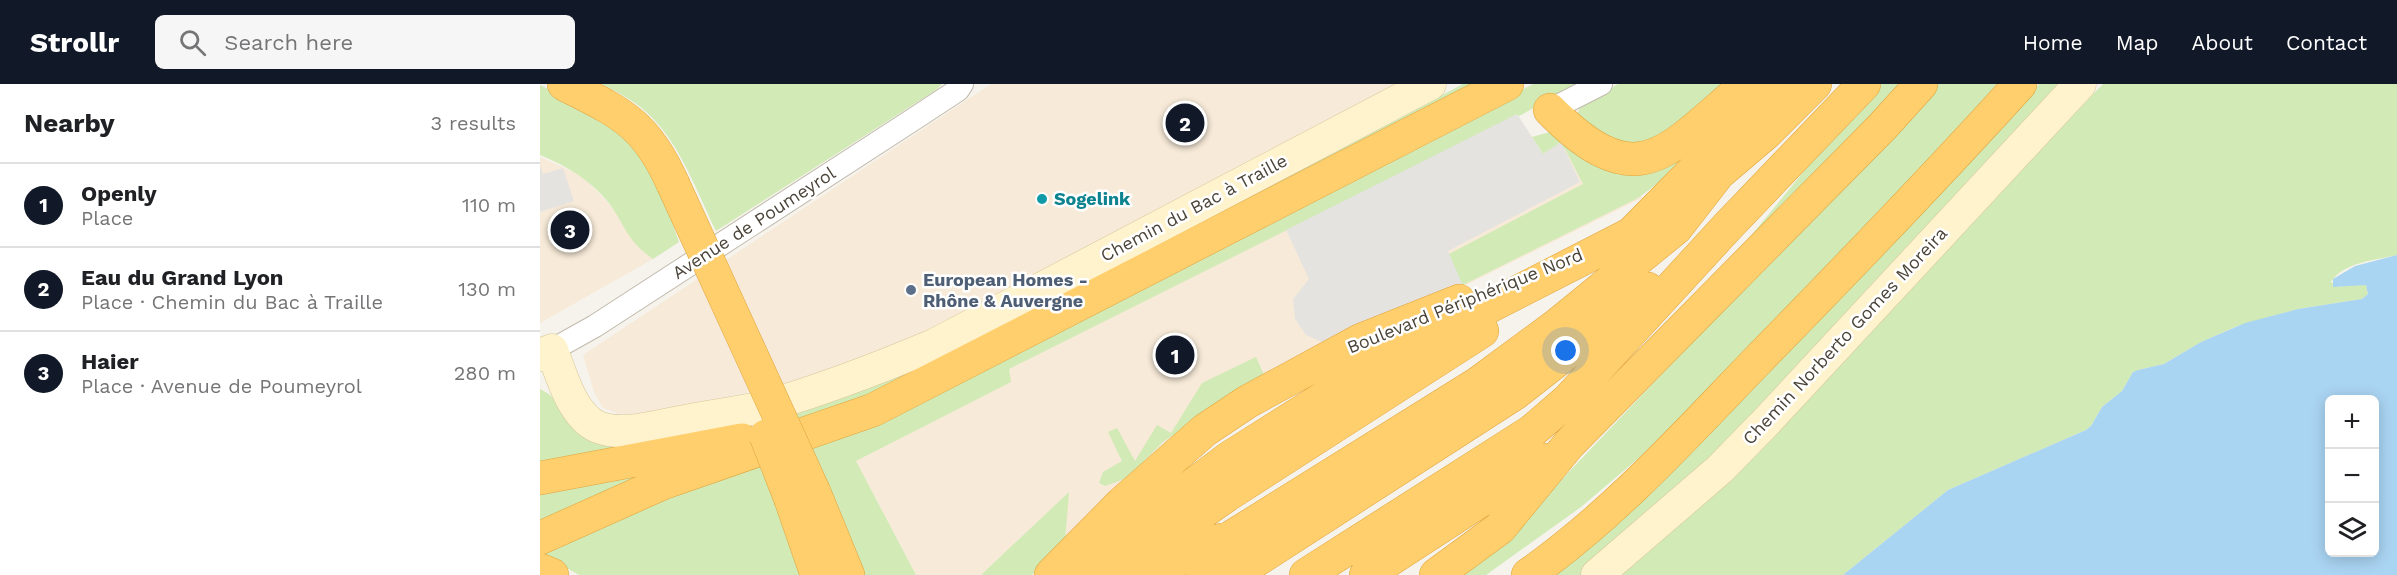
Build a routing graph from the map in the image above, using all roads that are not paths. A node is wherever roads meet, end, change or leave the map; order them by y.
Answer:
1 (564, 84) edge
2 (962, 84) edge
3 (1431, 84) edge
4 (1507, 84) edge
5 (1600, 84) edge
6 (1747, 84) edge
7 (1779, 84) edge
8 (1815, 84) edge
9 (1864, 84) edge
10 (1921, 84) edge
11 (2020, 84) edge
12 (2080, 84) edge
13 (1550, 110) joint
14 (1718, 174) junction
15 (1727, 227) junction
16 (1631, 234) junction
17 (546, 352) edge
18 (847, 421) junction
19 (1569, 444) junction
20 (540, 478) edge
21 (1540, 481) junction
22 (803, 496) junction
23 (540, 538) edge
24 (1203, 560) edge
25 (540, 570) edge
26 (552, 575) edge
27 (817, 575) edge
28 (848, 575) edge
29 (1051, 575) edge
30 (1065, 575) edge
31 (1082, 575) edge
32 (1096, 575) edge
33 (1113, 575) edge
34 (1130, 575) edge
35 (1152, 575) edge
36 (1233, 575) edge
37 (1254, 575) edge
38 (1280, 575) edge
39 (1306, 575) edge
40 (1339, 575) edge
41 (1366, 575) edge
42 (1396, 575) edge
43 (1436, 575) edge
44 (1528, 575) edge
45 (1597, 575) edge

1 - 22 highway, bridge
2 - 17 street, Avenue de Poumeyrol
3 - 17 main road, Chemin du Bac à Traille
4 - 18 highway
5 - 13 street
6 - 13 highway
7 - 16 highway
8 - 14 highway, Boulevard Périphérique Nord
9 - 15 highway
10 - 19 highway
11 - 44 highway
12 - 45 main road, Chemin Norberto Gomes Moreira
14 - 16 highway, Boulevard Périphérique Nord
14 - 24 highway
15 - 19 highway
15 - 24 highway
15 - 36 highway
15 - 37 highway
15 - 38 highway
15 - 39 highway
15 - 40 highway
16 - 29 highway, Boulevard Périphérique Nord
16 - 30 highway, Boulevard Périphérique Nord
16 - 31 highway
16 - 32 highway, Boulevard Périphérique Nord
16 - 33 highway, Boulevard Périphérique Nord
16 - 34 highway, Boulevard Périphérique Nord
18 - 20 highway
18 - 23 highway
19 - 21 highway
19 - 41 highway
21 - 42 highway
21 - 43 highway
22 - 27 highway
22 - 28 highway
24 - 35 highway
25 - 26 highway

